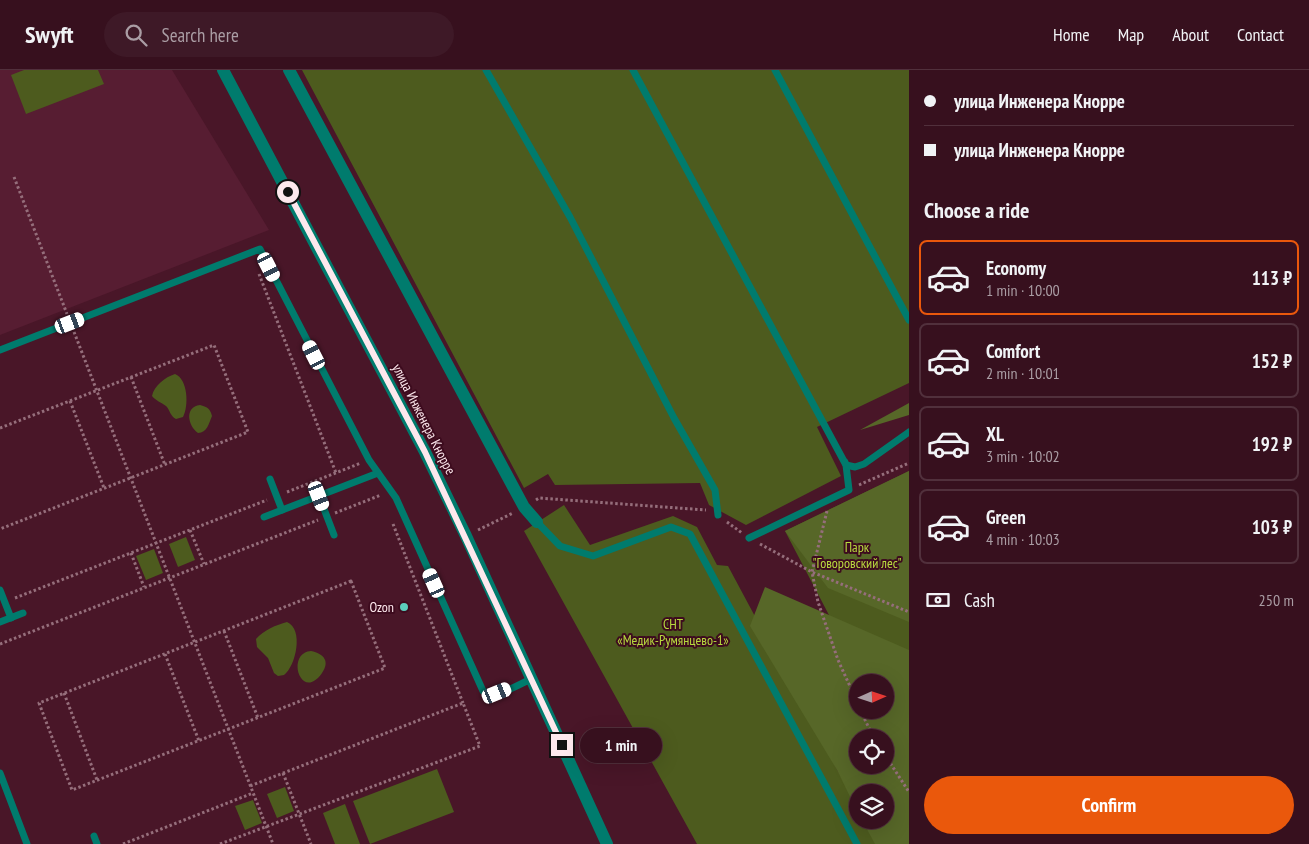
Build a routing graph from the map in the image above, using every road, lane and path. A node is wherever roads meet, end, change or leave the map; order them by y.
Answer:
1 (223, 70) edge
2 (289, 70) edge
3 (486, 70) edge
4 (633, 70) edge
5 (775, 70) edge
6 (14, 177) dead end
7 (250, 253) junction
8 (909, 320) edge
9 (70, 323) junction
10 (0, 350) edge
11 (131, 377) junction
12 (97, 390) junction
13 (70, 401) junction
14 (0, 428) edge
15 (909, 432) edge
16 (368, 460) junction
17 (909, 463) edge
18 (165, 464) junction
19 (846, 465) junction
20 (336, 473) junction
21 (378, 473) junction
22 (131, 478) junction
23 (270, 479) dead end
24 (104, 488) junction
25 (848, 490) junction
26 (391, 491) junction
27 (277, 496) junction
28 (319, 496) junction
29 (830, 499) junction
30 (524, 507) junction
31 (282, 510) junction
32 (718, 515) junction
33 (327, 516) junction
34 (264, 517) dead end
35 (393, 522) dead end
36 (537, 522) joint
37 (0, 529) edge
38 (190, 530) junction
39 (334, 535) dead end
40 (466, 536) junction
41 (748, 538) junction
42 (156, 543) junction
43 (131, 553) junction
44 (204, 564) junction
45 (812, 572) junction
46 (169, 578) junction
47 (144, 587) junction
48 (0, 590) edge
49 (5, 602) junction
50 (909, 612) edge
51 (23, 613) dead end
52 (11, 618) junction
53 (0, 622) edge
54 (224, 631) junction
55 (195, 642) junction
56 (0, 644) edge
57 (165, 654) junction
58 (531, 679) junction
59 (849, 684) edge
60 (64, 693) junction
61 (463, 703) junction
62 (258, 718) junction
63 (228, 729) junction
64 (199, 740) junction
65 (894, 769) edge
66 (0, 773) edge
67 (283, 773) junction
68 (97, 780) junction
69 (250, 786) junction
70 (909, 792) edge
71 (253, 793) junction
72 (299, 813) junction
73 (266, 826) junction
74 (94, 836) dead end
75 (27, 844) edge
76 (97, 844) edge
77 (123, 844) edge
78 (220, 844) edge
79 (273, 844) edge
80 (311, 844) edge
81 (607, 844) edge
82 (857, 844) edge

1 - 40 street, улица Инженера Кнорре
2 - 30 street
3 - 32 lane
4 - 19 lane
5 - 8 lane
6 - 9 path
7 - 9 lane
7 - 16 lane
7 - 20 path
9 - 10 lane
9 - 12 path
11 - 12 path
11 - 18 path
11 - 18 path
12 - 13 path
12 - 22 path
13 - 14 path
13 - 24 path
15 - 19 lane
16 - 20 path
16 - 21 lane
17 - 25 path
18 - 22 path
19 - 25 lane
20 - 27 path
21 - 26 lane
21 - 28 lane
22 - 24 path
22 - 42 path
23 - 27 lane
24 - 37 path
25 - 29 lane
26 - 33 path
26 - 58 lane
27 - 31 lane
27 - 38 path
28 - 31 lane
28 - 33 lane
29 - 41 lane
29 - 45 path
30 - 32 path
30 - 36 street
30 - 40 path
31 - 34 lane
32 - 41 path
33 - 39 lane
33 - 44 path
35 - 61 path
36 - 82 lane
38 - 42 path
38 - 44 path
40 - 58 street, улица Инженера Кнорре
41 - 45 path
42 - 43 path
42 - 46 path
43 - 47 path
43 - 49 path
44 - 46 path
45 - 50 path
45 - 59 path
46 - 47 path
46 - 55 path
47 - 56 path
48 - 49 lane
49 - 52 lane
51 - 52 lane
52 - 53 lane
54 - 55 path
54 - 62 path
54 - 62 path
55 - 57 path
55 - 63 path
57 - 60 path
57 - 64 path
58 - 81 street, улица Инженера Кнорре
60 - 68 path
60 - 68 path
61 - 67 path
61 - 72 path
62 - 63 path
63 - 64 path
63 - 69 path
64 - 68 path
65 - 70 path
66 - 75 lane
67 - 69 path
67 - 72 path
69 - 71 path
71 - 73 path
71 - 77 path
72 - 73 path
72 - 80 path
73 - 78 path
73 - 79 path
74 - 76 lane

